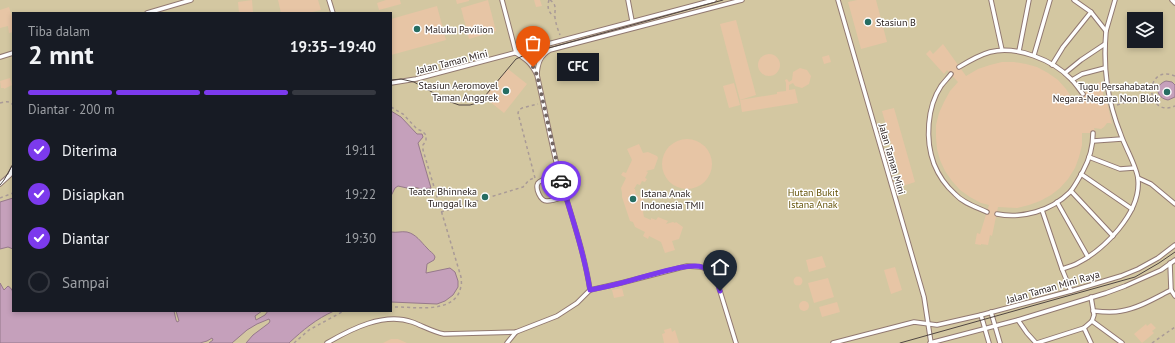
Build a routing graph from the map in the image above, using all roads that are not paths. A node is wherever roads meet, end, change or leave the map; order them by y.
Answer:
1 (191, 0) edge
2 (329, 0) edge
3 (502, 0) edge
4 (628, 0) edge
5 (714, 0) edge
6 (742, 0) edge
7 (838, 0) edge
8 (990, 0) edge
9 (1028, 0) edge
10 (1050, 0) edge
11 (1074, 0) edge
12 (1115, 0) edge
13 (1172, 0) edge
14 (179, 2) edge
15 (1175, 3) edge
16 (150, 12) edge
17 (333, 12) edge
18 (1091, 12) junction
19 (632, 21) junction
20 (1106, 31) junction
21 (1105, 44) junction
22 (1002, 50) junction
23 (1019, 51) junction
24 (12, 53) edge
25 (516, 53) junction
26 (1034, 55) junction
27 (0, 57) edge
28 (1052, 65) junction
29 (960, 66) dead end
30 (1105, 68) junction
31 (951, 74) dead end
32 (1065, 74) junction
33 (537, 75) junction
34 (1072, 80) junction
35 (392, 83) edge
36 (1082, 94) dead end
37 (1093, 133) dead end
38 (1122, 139) junction
39 (1093, 141) junction
40 (1089, 157) junction
41 (1134, 168) junction
42 (12, 170) edge
43 (1082, 174) junction
44 (560, 175) junction
45 (1138, 178) junction
46 (0, 184) edge
47 (1071, 191) junction
48 (566, 196) junction
49 (1057, 202) junction
50 (1175, 204) edge
51 (1132, 209) junction
52 (1042, 210) junction
53 (987, 212) dead end
54 (997, 214) dead end
55 (1113, 236) junction
56 (1175, 245) edge
57 (1088, 257) junction
58 (1175, 260) edge
59 (1170, 263) junction
60 (1062, 269) junction
61 (590, 290) junction
62 (1171, 290) junction
63 (1071, 291) junction
64 (1175, 296) edge
65 (1090, 298) junction
66 (1093, 311) junction
67 (991, 312) junction
68 (981, 315) junction
69 (1018, 320) junction
70 (1092, 321) junction
71 (928, 324) junction
72 (995, 326) junction
73 (985, 328) junction
74 (1084, 328) junction
75 (516, 332) junction
76 (327, 343) edge
77 (507, 343) edge
78 (736, 343) edge
79 (833, 343) edge
80 (931, 343) edge
81 (989, 343) edge
82 (1000, 343) edge
83 (1037, 343) edge
84 (1091, 343) edge
85 (1122, 343) edge

1 - 14 lane
2 - 17 lane
3 - 25 lane
4 - 19 lane
5 - 19 lane, Jalan Taman Mini
6 - 33 lane
7 - 71 lane, Jalan Taman Mini
8 - 22 lane
9 - 23 lane
10 - 26 lane
11 - 18 lane
12 - 20 lane
13 - 15 lane
14 - 16 lane
18 - 20 lane
18 - 28 lane
19 - 25 lane, Jalan Taman Mini
20 - 21 lane
21 - 30 lane
21 - 32 lane
22 - 23 lane
22 - 29 lane
23 - 26 lane
24 - 27 lane
25 - 33 lane
25 - 35 lane, Jalan Taman Mini
26 - 28 lane
28 - 32 lane
30 - 34 lane
30 - 38 lane
31 - 53 lane
32 - 34 lane
33 - 44 lane
34 - 36 lane
37 - 39 lane
38 - 39 lane
38 - 41 lane
39 - 40 lane
40 - 41 lane
40 - 43 lane
41 - 45 lane
42 - 46 lane
43 - 47 lane
43 - 51 lane
44 - 48 lane
44 - 48 lane
45 - 50 lane
45 - 51 lane
47 - 49 lane
47 - 55 lane
48 - 61 lane
49 - 52 lane
49 - 57 lane
51 - 55 lane
52 - 54 lane
52 - 60 lane
55 - 57 lane
56 - 63 lane, Jalan Taman Mini Raya
57 - 60 lane
58 - 59 lane, Jalan Taman Mini Raya
59 - 62 lane
59 - 65 lane, Jalan Taman Mini Raya
60 - 63 lane
61 - 75 lane
61 - 78 lane
62 - 64 lane
62 - 66 lane
63 - 67 lane, Jalan Taman Mini Raya
65 - 66 lane
65 - 69 lane, Jalan Taman Mini Raya
66 - 70 lane
67 - 68 lane, Jalan Taman Mini Raya
67 - 72 lane
68 - 71 lane, Jalan Taman Mini Raya
68 - 73 lane
69 - 72 lane, Jalan Taman Mini Raya
69 - 83 lane
70 - 74 lane
70 - 85 lane
71 - 79 lane
71 - 80 lane, Jalan Taman Mini
72 - 73 lane, Jalan Taman Mini Raya
72 - 82 lane
73 - 80 lane, Jalan Taman Mini Raya
73 - 81 lane
74 - 83 lane
74 - 84 lane
75 - 76 lane
75 - 77 lane

